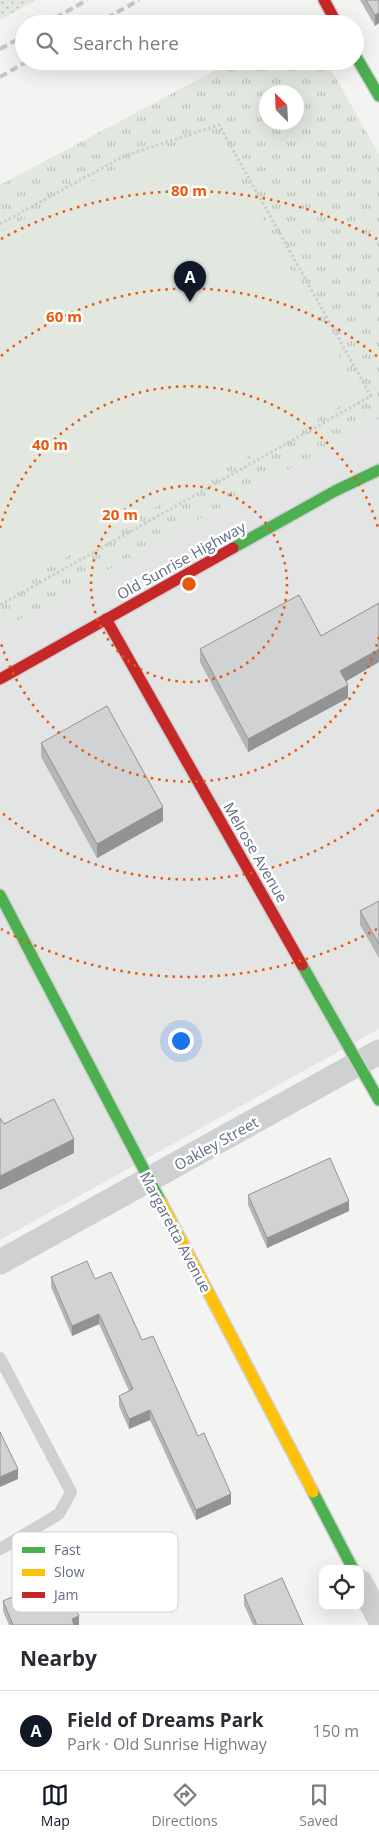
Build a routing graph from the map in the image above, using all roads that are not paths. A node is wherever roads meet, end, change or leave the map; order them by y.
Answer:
1 (324, 0) edge
2 (332, 15) edge
3 (364, 70) edge
4 (379, 96) edge
5 (379, 470) edge
6 (106, 619) junction
7 (0, 679) edge
8 (0, 895) edge
9 (369, 1058) edge
10 (379, 1100) edge
11 (149, 1180) junction
12 (0, 1262) edge
13 (0, 1358) edge
14 (29, 1532) edge
15 (12, 1542) edge
16 (0, 1549) edge
17 (351, 1565) edge
18 (364, 1590) edge
19 (379, 1618) edge

1 - 2 street
3 - 4 street
5 - 6 street, Old Sunrise Highway
6 - 7 street, Old Sunrise Highway
6 - 9 street, Melrose Avenue
8 - 11 street, Margaretta Avenue
9 - 10 street, Melrose Avenue
9 - 11 street, Oakley Street
11 - 12 street, Oakley Street
11 - 17 street, Margaretta Avenue
13 - 14 lane
15 - 16 lane
18 - 19 street

